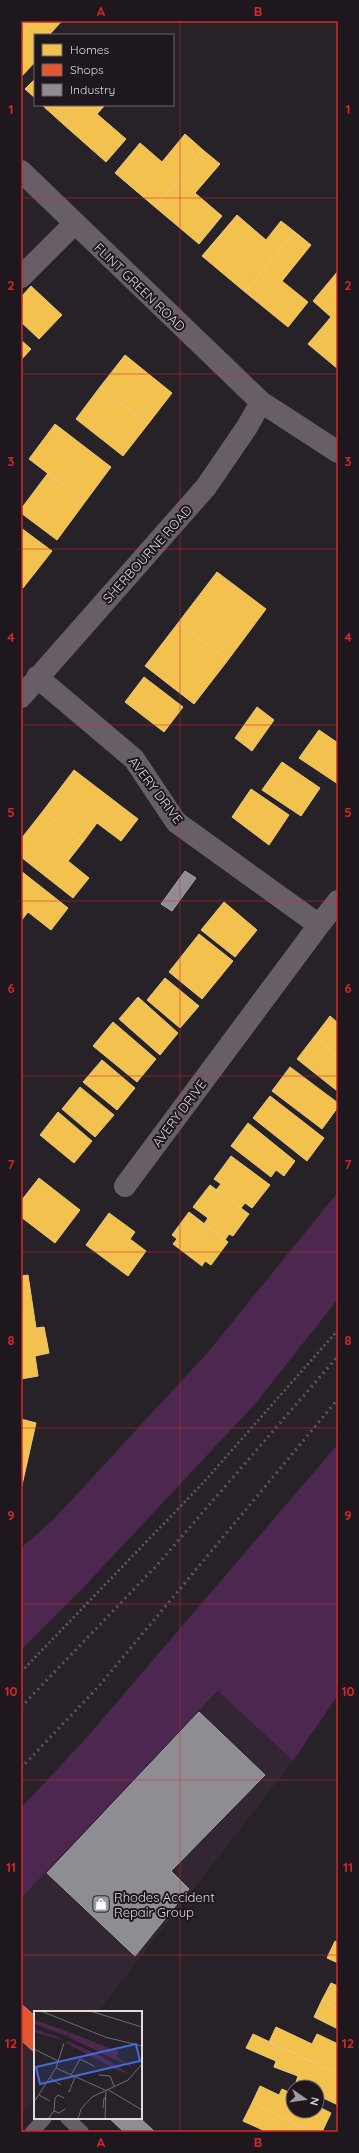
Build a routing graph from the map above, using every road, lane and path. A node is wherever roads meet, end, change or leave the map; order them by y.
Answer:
1 (21, 171) edge
2 (74, 224) junction
3 (21, 278) edge
4 (261, 402) junction
5 (338, 452) edge
6 (37, 677) junction
7 (21, 696) edge
8 (338, 901) edge
9 (319, 925) junction
10 (125, 1186) dead end
11 (338, 1330) edge
12 (21, 1672) edge
13 (44, 2119) edge
14 (68, 2119) edge
15 (32, 2132) edge
16 (82, 2132) edge

1 - 2 street, FLINT GREEN ROAD
2 - 3 street
2 - 4 street, FLINT GREEN ROAD
4 - 5 street, FLINT GREEN ROAD
4 - 6 street, SHERBOURNE ROAD
6 - 7 street, SHERBOURNE ROAD
6 - 9 street, AVERY DRIVE
8 - 9 street, AVERY DRIVE
9 - 10 street, AVERY DRIVE
11 - 12 path
13 - 15 lane
14 - 16 lane

